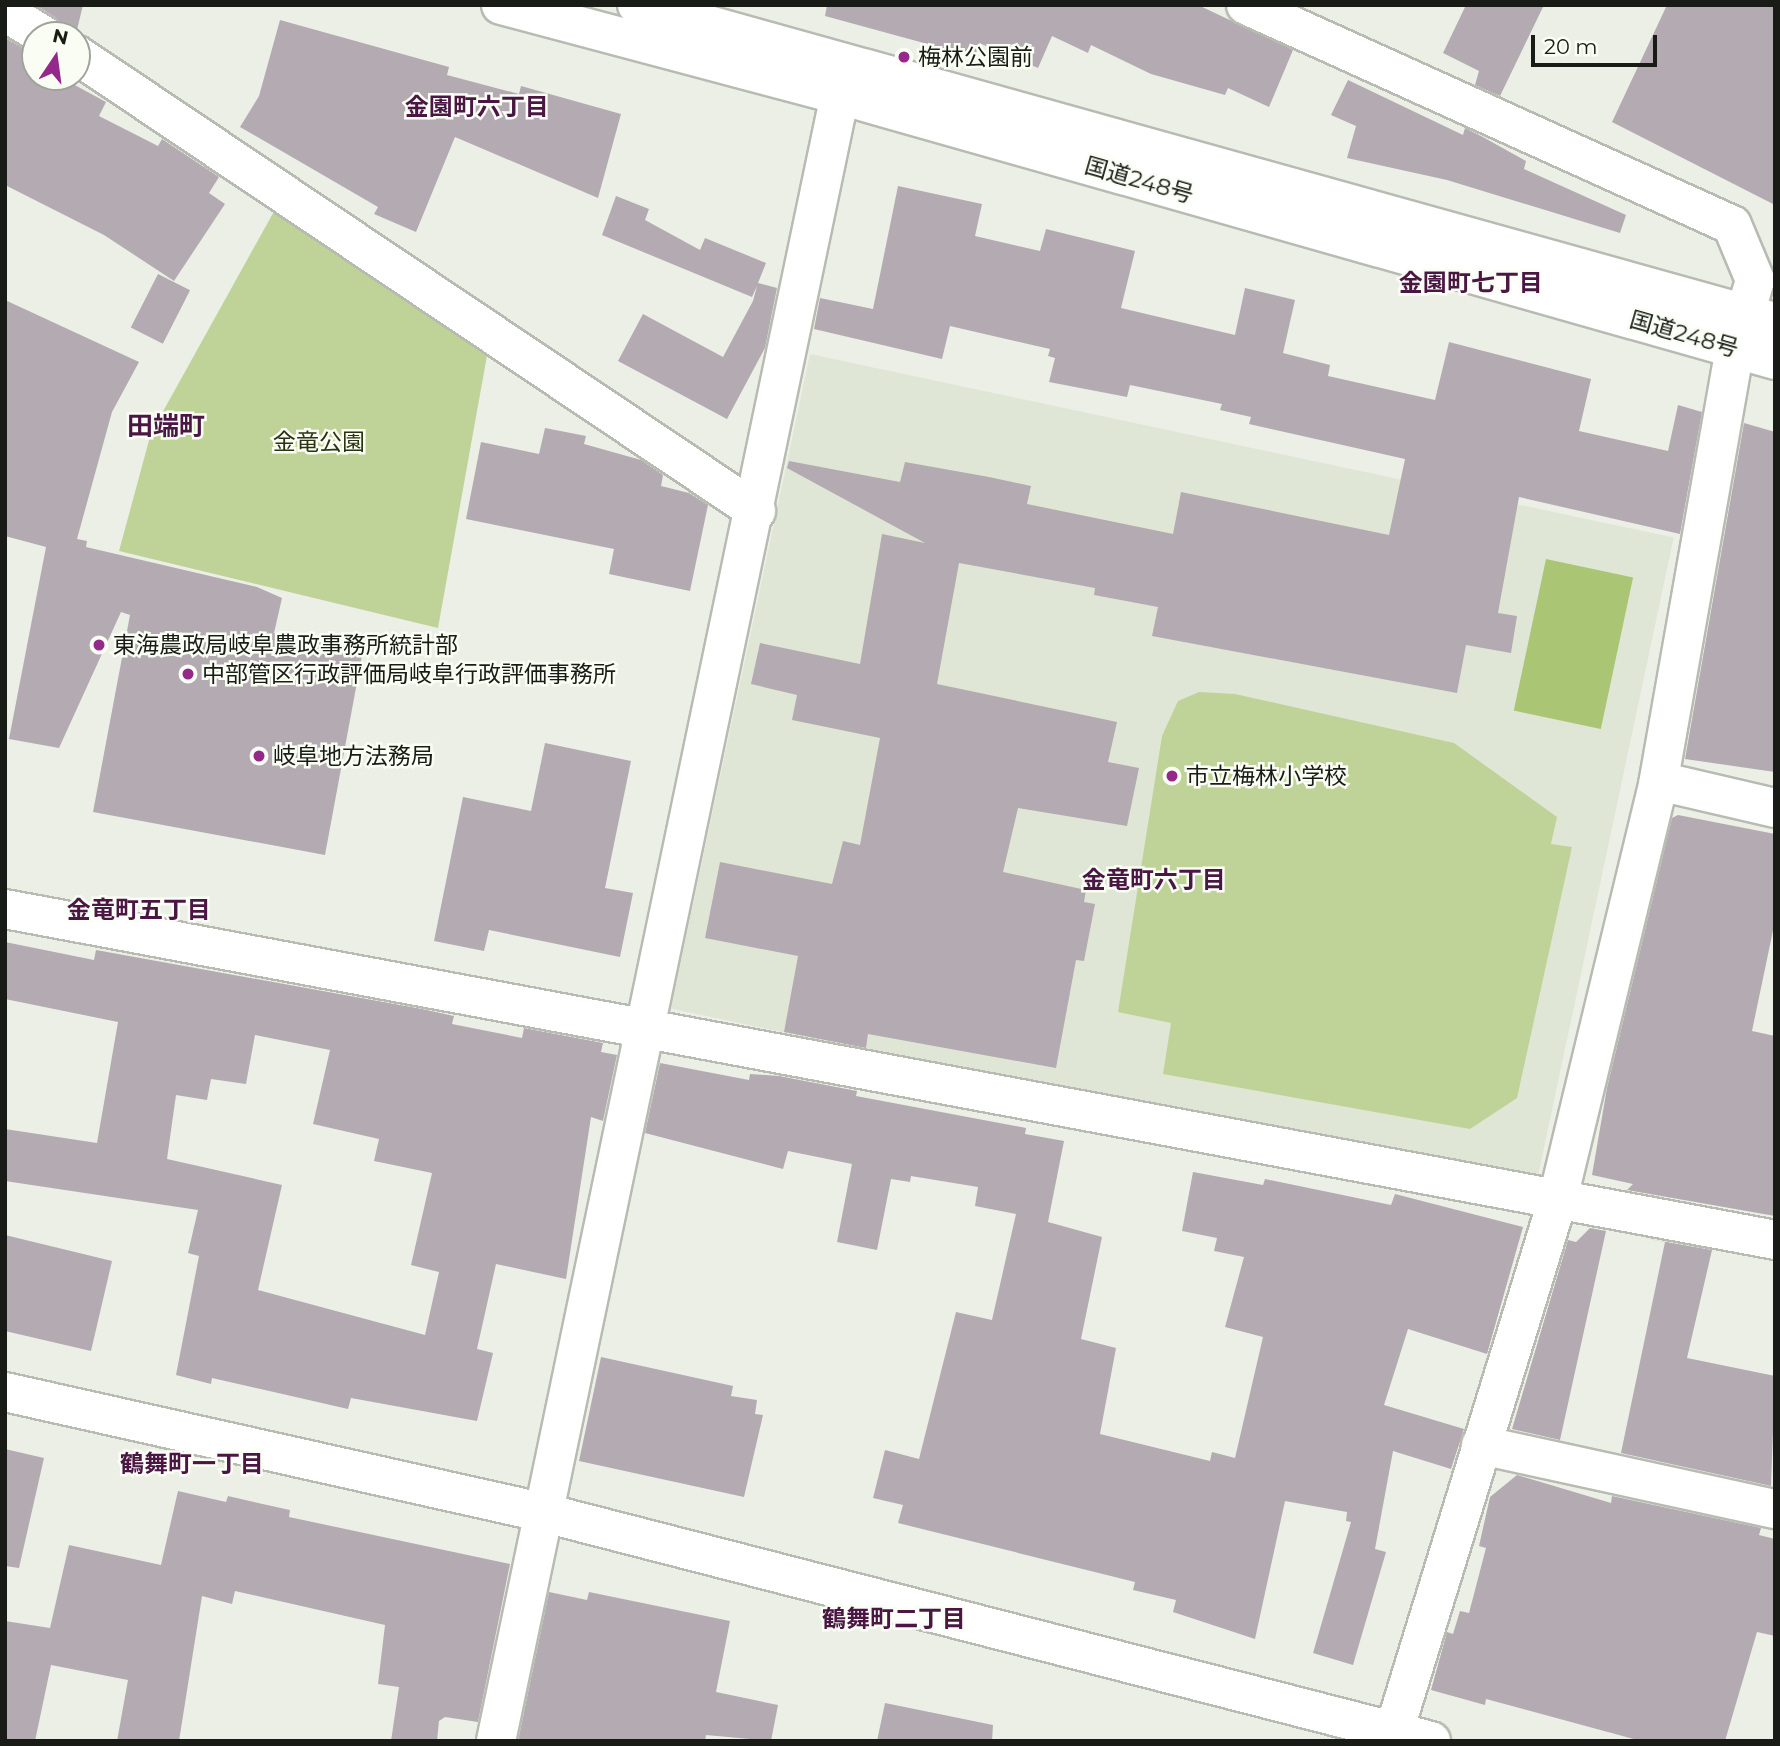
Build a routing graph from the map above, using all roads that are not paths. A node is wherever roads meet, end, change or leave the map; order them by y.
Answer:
1 (501, 5) edge
2 (637, 5) edge
3 (1245, 5) edge
4 (5, 12) edge
5 (21, 22) edge
6 (91, 64) edge
7 (840, 95) junction
8 (1751, 328) edge
9 (1775, 360) edge
10 (756, 511) junction
11 (1659, 781) junction
12 (1775, 808) edge
13 (5, 909) edge
14 (640, 1028) junction
15 (1557, 1202) junction
16 (1775, 1240) edge
17 (5, 1392) edge
18 (1481, 1445) junction
19 (1775, 1509) edge
20 (541, 1512) junction
21 (1392, 1736) edge
22 (496, 1741) edge
23 (1431, 1741) edge

1 - 7 main road, 国道248号
2 - 8 main road, 国道248号
3 - 8 main road
4 - 5 main road
6 - 10 main road
7 - 8 main road, 国道248号
7 - 10 main road
8 - 9 main road, 国道248号
8 - 11 main road
10 - 14 main road
11 - 12 main road
11 - 15 main road
13 - 14 main road
14 - 15 main road
14 - 20 main road
15 - 16 main road
15 - 18 main road
17 - 20 main road
18 - 19 main road
18 - 21 main road
20 - 21 main road
20 - 22 main road
21 - 23 main road

